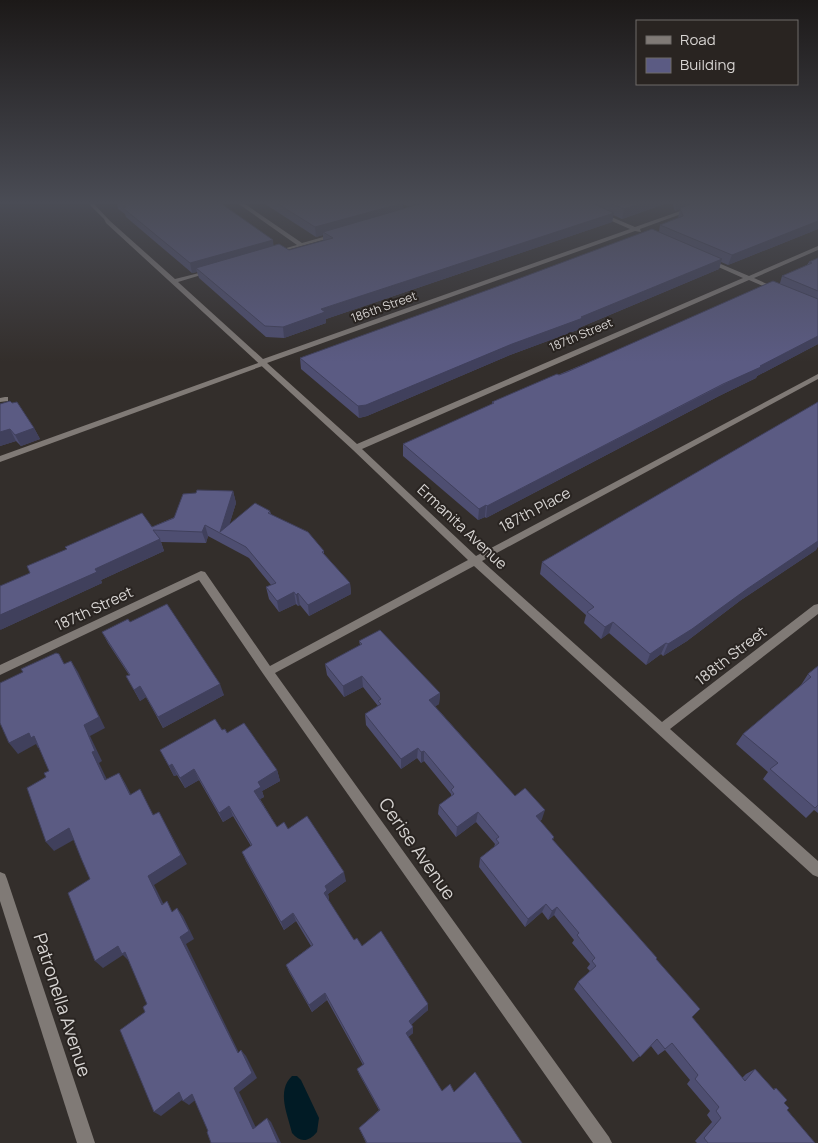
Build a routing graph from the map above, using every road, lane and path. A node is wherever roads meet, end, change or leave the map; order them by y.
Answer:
1 (145, 255) edge
2 (563, 255) edge
3 (696, 255) edge
4 (801, 255) edge
5 (219, 269) edge
6 (748, 278) junction
7 (174, 282) junction
8 (783, 293) edge
9 (263, 363) junction
10 (818, 376) edge
11 (356, 448) junction
12 (0, 459) edge
13 (474, 560) junction
14 (201, 576) joint
15 (818, 608) edge
16 (0, 670) edge
17 (268, 672) junction
18 (663, 728) junction
19 (818, 870) edge
20 (0, 879) edge
21 (86, 1143) edge
22 (603, 1143) edge

1 - 7 street, Ermanita Avenue
2 - 9 street, 186th Street
3 - 6 street
4 - 6 street, 187th Street
5 - 7 street
6 - 8 street
6 - 11 street, 187th Street
7 - 9 street, Ermanita Avenue
9 - 11 street, Ermanita Avenue
9 - 12 street, 186th Street
10 - 13 street, 187th Place
11 - 13 street, Ermanita Avenue
13 - 17 street, 187th Place
13 - 18 street, Ermanita Avenue
14 - 16 street, 187th Street
14 - 17 street, Cerise Avenue
15 - 18 street, 188th Street
17 - 22 street, Cerise Avenue
18 - 19 street, Ermanita Avenue
20 - 21 street, Patronella Avenue

